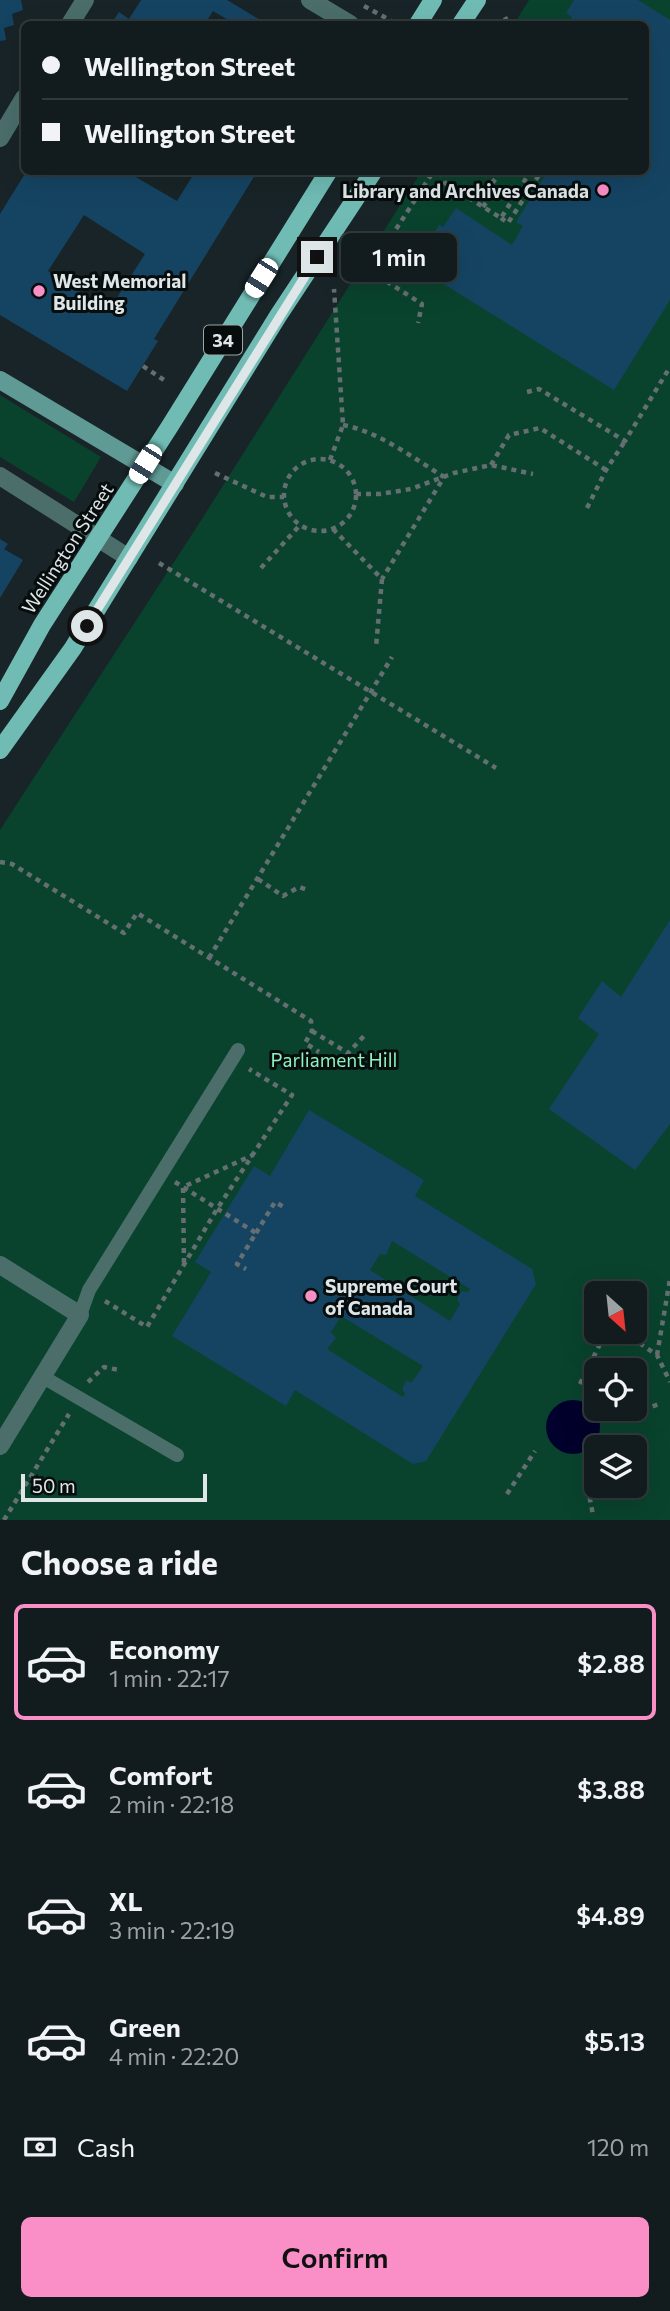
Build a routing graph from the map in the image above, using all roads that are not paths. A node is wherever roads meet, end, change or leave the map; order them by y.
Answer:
1 (85, 0) edge
2 (310, 0) edge
3 (433, 0) edge
4 (477, 0) edge
5 (72, 21) edge
6 (345, 21) edge
7 (420, 21) edge
8 (463, 21) edge
9 (21, 103) edge
10 (0, 138) edge
11 (326, 175) edge
12 (371, 175) edge
13 (0, 380) edge
14 (145, 464) junction
15 (0, 476) edge
16 (175, 484) junction
17 (97, 537) junction
18 (130, 558) junction
19 (0, 701) edge
20 (0, 750) edge
21 (237, 1050) dead end
22 (0, 1265) edge
23 (80, 1314) junction
24 (43, 1377) junction
25 (0, 1446) edge
26 (177, 1455) dead end

1 - 5 street
2 - 6 street
3 - 7 main road
4 - 8 main road
9 - 10 street
11 - 14 main road, Wellington Street / 34
12 - 16 main road, 34
13 - 14 main road
14 - 16 main road
14 - 17 main road, Wellington Street / 34
15 - 17 street
16 - 18 main road, 34
17 - 18 street
17 - 19 main road, Wellington Street / 34
18 - 20 main road, 34
21 - 23 lane
22 - 23 street
23 - 24 street
24 - 25 street
24 - 26 lane

